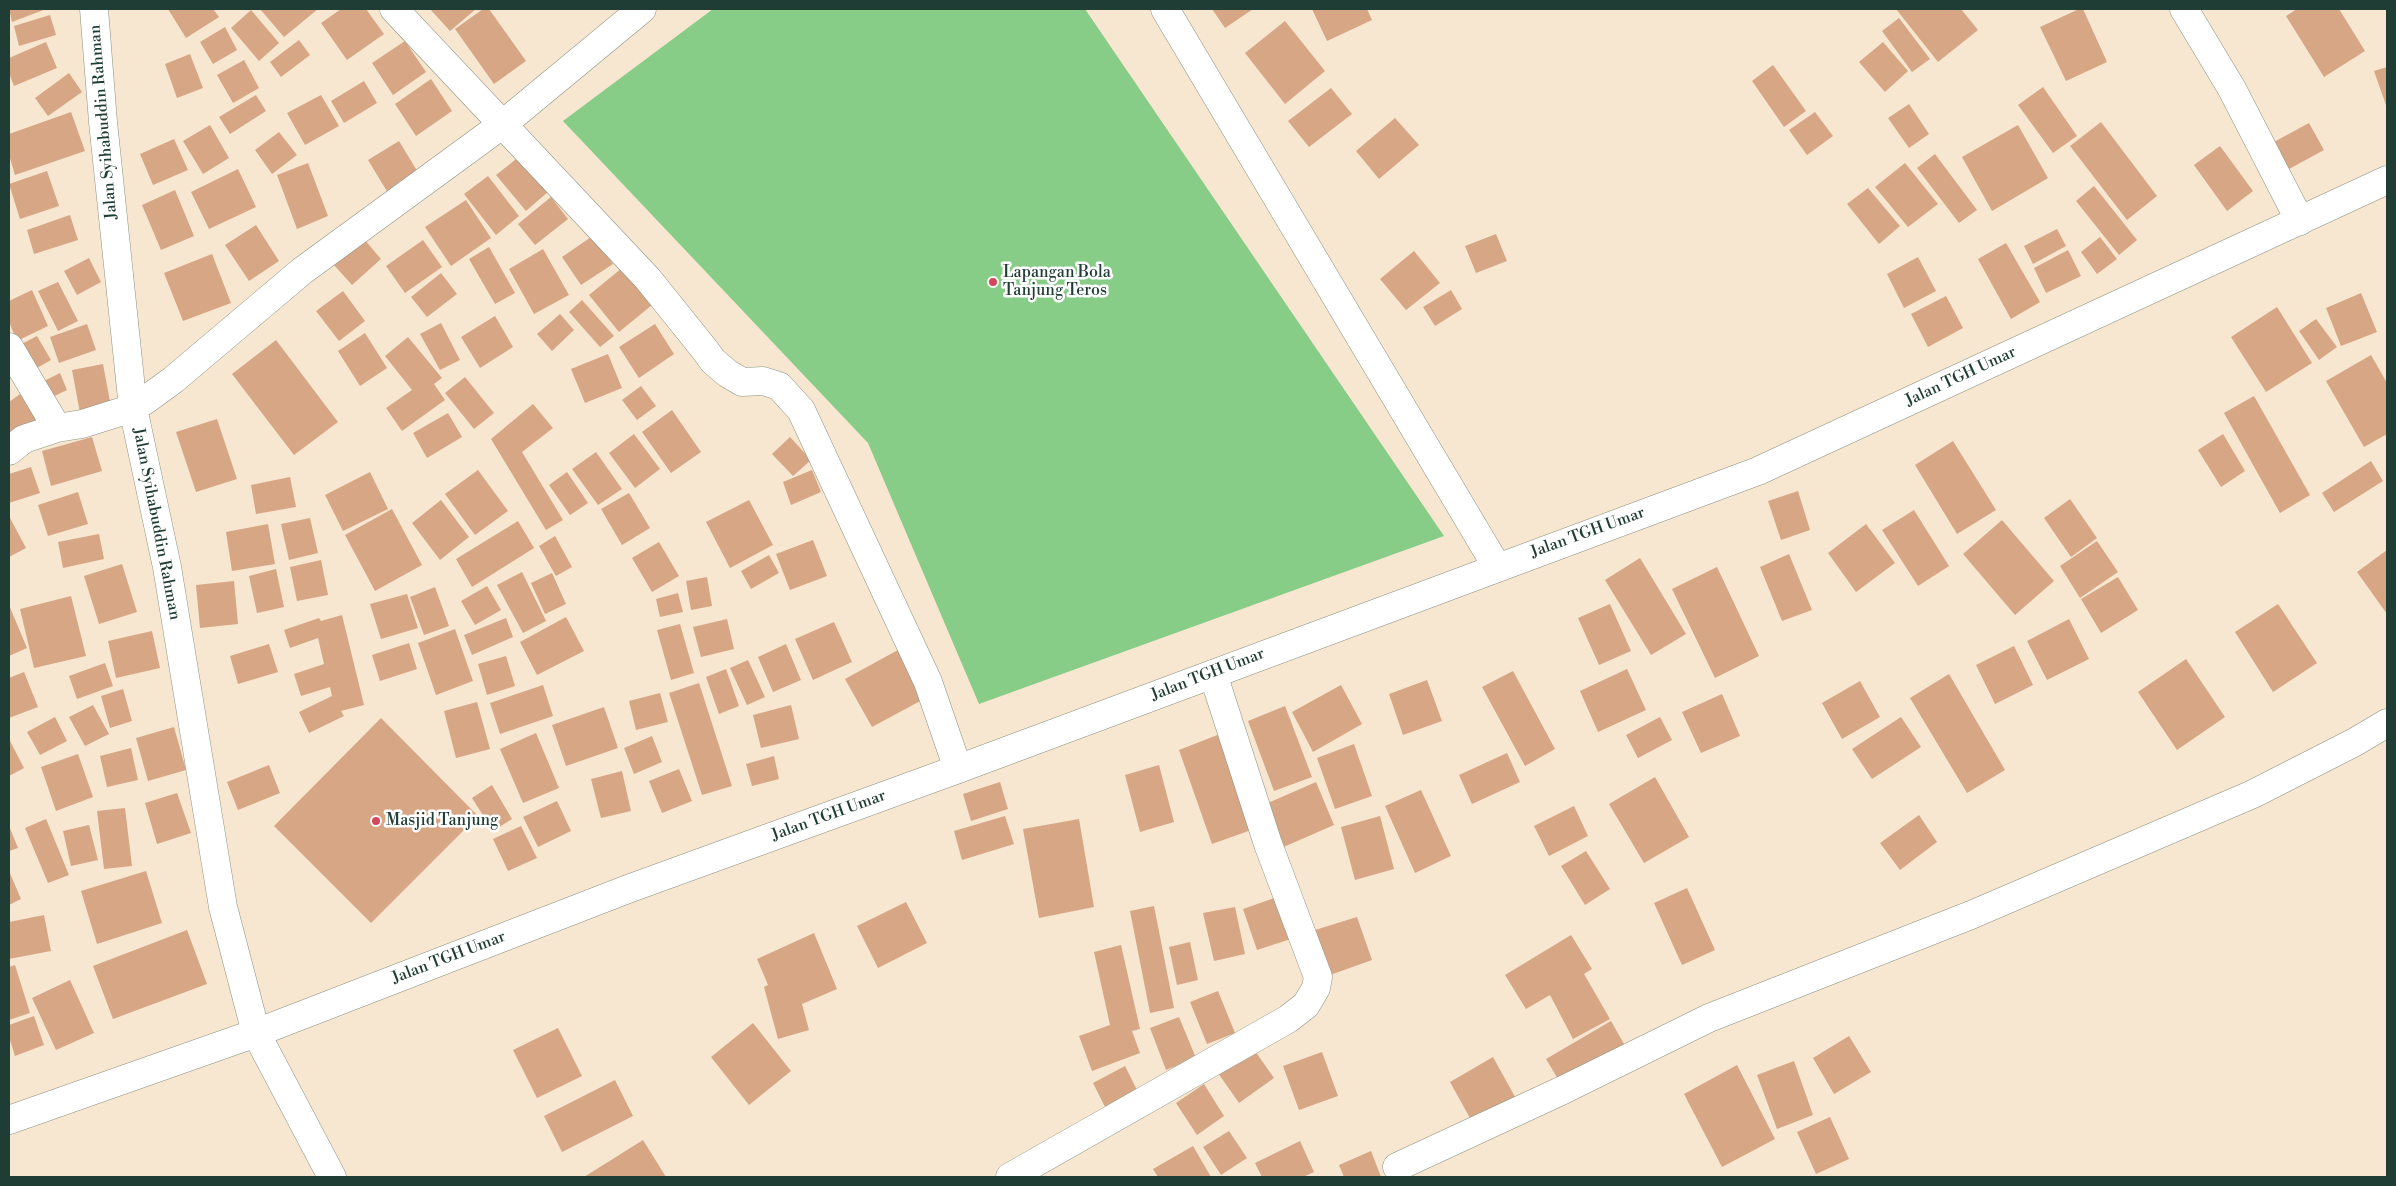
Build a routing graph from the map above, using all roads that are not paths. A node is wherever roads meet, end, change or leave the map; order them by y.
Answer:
1 (94, 9) edge
2 (394, 9) edge
3 (642, 9) edge
4 (1165, 9) edge
5 (2184, 9) edge
6 (503, 124) junction
7 (2387, 180) edge
8 (2300, 221) junction
9 (9, 347) edge
10 (133, 408) junction
11 (57, 428) junction
12 (9, 451) edge
13 (1498, 567) junction
14 (1213, 674) junction
15 (2387, 723) edge
16 (958, 769) junction
17 (256, 1033) junction
18 (9, 1120) edge
19 (1397, 1166) dead end
20 (332, 1177) edge
21 (1010, 1177) edge

1 - 10 street, Jalan Syihabuddin Rahman
2 - 6 street
3 - 6 street
4 - 13 street
5 - 8 street
6 - 10 street
6 - 16 street
7 - 8 street, Jalan TGH Umar
8 - 13 street, Jalan TGH Umar
9 - 11 street
10 - 11 street
10 - 17 street, Jalan Syihabuddin Rahman
11 - 12 street
13 - 14 street, Jalan TGH Umar
14 - 16 street, Jalan TGH Umar
14 - 21 street
15 - 19 street
16 - 17 street, Jalan TGH Umar
17 - 18 street, Jalan TGH Umar
17 - 20 street, Jalan Syihabuddin Rahman

